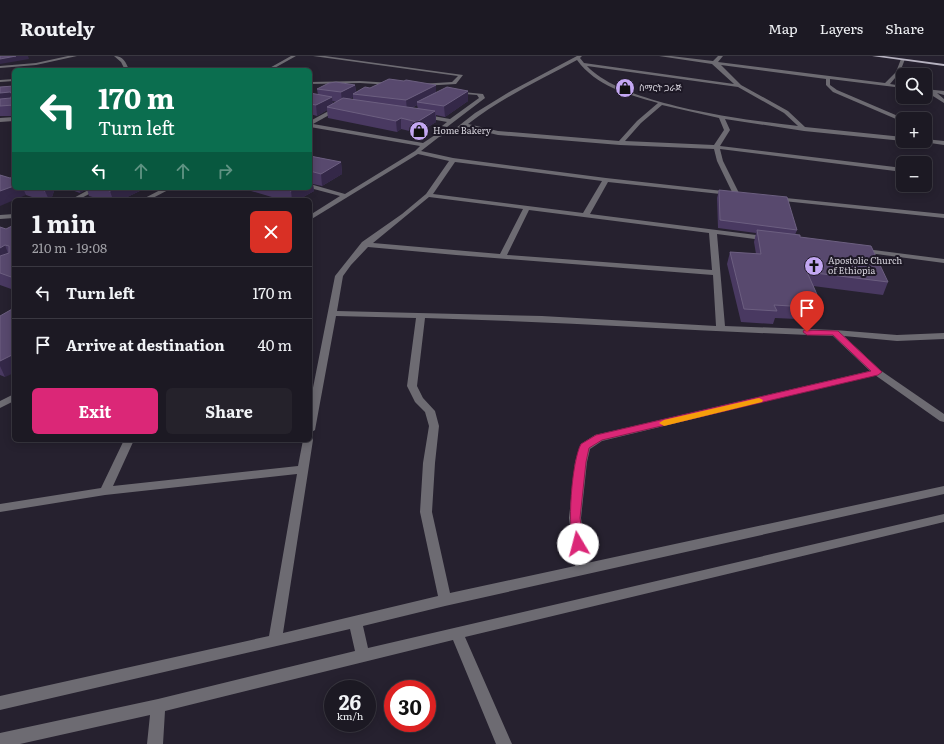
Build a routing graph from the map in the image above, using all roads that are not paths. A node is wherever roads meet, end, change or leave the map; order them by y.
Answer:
1 (75, 56) edge
2 (116, 56) edge
3 (294, 56) edge
4 (315, 56) edge
5 (661, 56) edge
6 (720, 56) edge
7 (874, 56) edge
8 (579, 57) edge
9 (903, 58) edge
10 (944, 61) edge
11 (714, 63) junction
12 (582, 64) junction
13 (944, 65) edge
14 (0, 67) edge
15 (126, 68) edge
16 (272, 68) edge
17 (828, 77) junction
18 (12, 80) edge
19 (0, 81) edge
20 (312, 83) edge
21 (401, 84) edge
22 (415, 85) edge
23 (886, 85) junction
24 (739, 86) junction
25 (896, 86) edge
26 (449, 92) edge
27 (932, 92) edge
28 (944, 93) edge
29 (932, 94) edge
30 (944, 101) edge
31 (660, 103) junction
32 (330, 104) edge
33 (415, 115) edge
34 (721, 116) junction
35 (896, 117) edge
36 (12, 119) edge
37 (0, 120) edge
38 (450, 121) junction
39 (312, 123) edge
40 (312, 124) edge
41 (464, 125) junction
42 (804, 129) junction
43 (445, 133) junction
44 (896, 138) edge
45 (932, 142) edge
46 (620, 143) junction
47 (944, 143) edge
48 (424, 145) junction
49 (716, 147) junction
50 (416, 152) junction
51 (453, 160) junction
52 (896, 169) edge
53 (606, 180) junction
54 (312, 187) edge
55 (93, 190) edge
56 (165, 190) edge
57 (737, 194) junction
58 (428, 195) junction
59 (744, 195) edge
60 (346, 196) junction
61 (77, 198) edge
62 (148, 198) edge
63 (766, 198) edge
64 (527, 208) junction
65 (12, 216) edge
66 (586, 216) junction
67 (944, 216) edge
68 (0, 217) edge
69 (312, 217) edge
70 (712, 233) junction
71 (774, 240) edge
72 (365, 244) junction
73 (850, 249) edge
74 (503, 256) junction
75 (944, 261) edge
76 (716, 273) junction
77 (331, 312) junction
78 (421, 316) junction
79 (721, 330) junction
80 (835, 333) junction
81 (944, 336) edge
82 (878, 372) junction
83 (12, 398) edge
84 (0, 405) edge
85 (312, 419) edge
86 (944, 419) edge
87 (128, 442) edge
88 (308, 442) edge
89 (303, 469) junction
90 (944, 490) edge
91 (105, 491) junction
92 (0, 508) edge
93 (944, 518) edge
94 (582, 570) junction
95 (445, 600) junction
96 (355, 622) junction
97 (457, 633) junction
98 (276, 641) junction
99 (363, 655) junction
100 (0, 703) edge
101 (158, 706) junction
102 (0, 741) edge
103 (156, 744) edge
104 (504, 744) edge

1 - 14 street
2 - 15 street
3 - 16 street
4 - 22 street
5 - 11 street
6 - 11 street
7 - 9 main road
8 - 12 street
8 - 41 street
9 - 10 main road
9 - 13 main road
9 - 23 street
11 - 17 street
11 - 24 street
12 - 24 street
12 - 31 street
17 - 23 street
17 - 35 street
18 - 19 street
20 - 21 street
23 - 25 street
24 - 42 street
26 - 38 street
27 - 28 street
29 - 30 street
31 - 34 street
31 - 46 street
32 - 39 street
33 - 38 street
34 - 42 street
34 - 49 street
36 - 37 street
38 - 43 street
40 - 48 street
41 - 43 street
41 - 46 street
42 - 44 street
43 - 48 street
45 - 47 street
46 - 49 street
48 - 50 street
49 - 52 street
49 - 57 street
50 - 51 street
50 - 60 street
51 - 53 street
51 - 58 street
53 - 57 street
53 - 66 street
54 - 60 street
55 - 61 street
56 - 62 street
57 - 59 street
58 - 64 street
58 - 72 street
60 - 69 street
63 - 67 street
64 - 66 street
64 - 74 street
65 - 68 street
66 - 70 street
70 - 71 street
70 - 76 street
72 - 74 street
72 - 77 street
73 - 75 street
74 - 76 street
76 - 79 street
77 - 78 street
77 - 85 street
78 - 79 street
78 - 95 street
79 - 80 street
80 - 81 street
80 - 82 street
82 - 86 street
82 - 94 street
83 - 84 street
87 - 91 street
88 - 89 street
89 - 91 street
89 - 98 street
90 - 94 street
91 - 92 street
93 - 97 street
94 - 95 street
95 - 96 street
96 - 98 street
96 - 99 street
97 - 99 street
97 - 104 street
98 - 100 street
99 - 101 street
101 - 102 street
101 - 103 street

